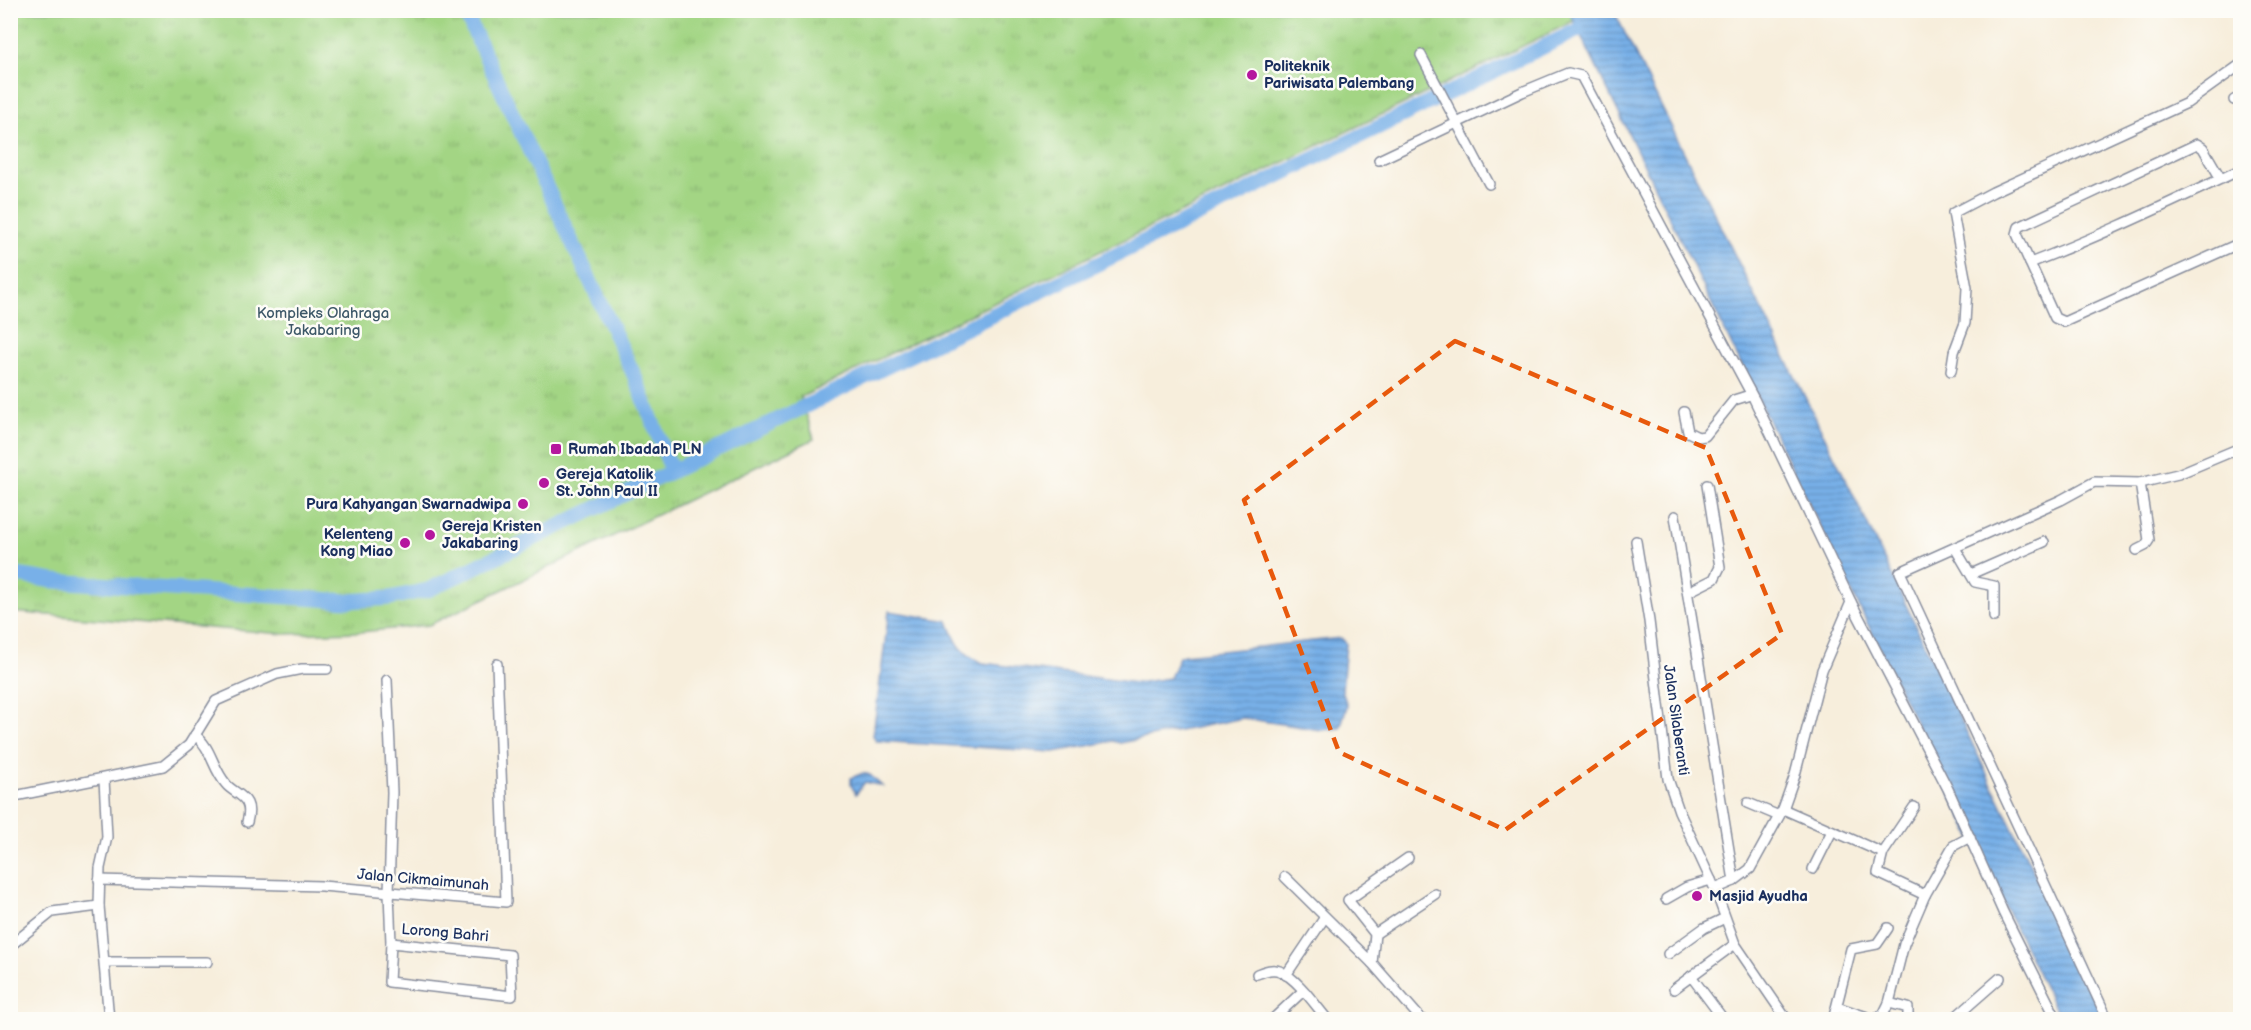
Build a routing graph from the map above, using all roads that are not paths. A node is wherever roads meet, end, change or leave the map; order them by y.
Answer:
1 (1421, 55) dead end
2 (2241, 65) edge
3 (1456, 123) junction
4 (1380, 160) dead end
5 (2241, 170) edge
6 (2221, 179) junction
7 (1489, 184) dead end
8 (2241, 243) edge
9 (2030, 263) junction
10 (1951, 371) dead end
11 (1750, 395) junction
12 (1684, 412) dead end
13 (2241, 448) edge
14 (2140, 483) junction
15 (1707, 485) dead end
16 (1675, 516) dead end
17 (1636, 541) dead end
18 (2044, 542) dead end
19 (1955, 548) junction
20 (2137, 550) dead end
21 (1971, 573) junction
22 (1688, 592) junction
23 (1851, 602) junction
24 (1994, 617) dead end
25 (497, 664) dead end
26 (327, 669) dead end
27 (387, 680) dead end
28 (195, 735) junction
29 (104, 779) junction
30 (10, 797) edge
31 (1748, 803) dead end
32 (1914, 807) dead end
33 (1781, 812) junction
34 (247, 822) dead end
35 (1832, 831) junction
36 (1970, 837) junction
37 (1883, 853) junction
38 (1408, 858) dead end
39 (1813, 869) dead end
40 (1285, 877) dead end
41 (99, 880) junction
42 (1734, 881) junction
43 (1713, 884) junction
44 (389, 893) junction
45 (1435, 894) dead end
46 (1925, 895) junction
47 (1666, 899) dead end
48 (99, 906) junction
49 (1325, 917) junction
50 (1725, 918) junction
51 (1888, 928) dead end
52 (1375, 934) junction
53 (391, 943) junction
54 (1735, 944) junction
55 (10, 946) edge
56 (1668, 954) dead end
57 (105, 962) junction
58 (207, 962) dead end
59 (1372, 963) junction
60 (1257, 974) dead end
61 (1286, 975) junction
62 (1691, 976) junction
63 (2000, 978) dead end
64 (1674, 989) dead end
65 (1303, 991) junction
66 (1889, 1003) junction
67 (1838, 1007) junction
68 (1722, 1017) edge
69 (109, 1020) edge
70 (151, 1020) edge
71 (185, 1020) edge
72 (1272, 1020) edge
73 (1328, 1020) edge
74 (1422, 1020) edge
75 (1711, 1020) edge
76 (1787, 1020) edge
77 (1833, 1020) edge
78 (1914, 1020) edge
79 (1952, 1020) edge
80 (2057, 1020) edge
81 (2108, 1020) edge

1 - 3 street
2 - 10 street
3 - 4 street
3 - 7 street
3 - 11 street
5 - 6 street
6 - 9 street
6 - 9 street
8 - 9 street
11 - 12 street
11 - 23 street
13 - 14 street
14 - 19 street
14 - 20 street
15 - 22 street
16 - 22 street
17 - 43 street, Jalan Silaberanti
18 - 21 street
19 - 21 street
19 - 81 street
21 - 24 street
22 - 42 street
23 - 33 street
23 - 36 street
25 - 44 street, Jalan Cikmaimunah
26 - 28 street
27 - 44 street
28 - 29 street
28 - 34 street
29 - 30 street
29 - 41 street
31 - 33 street
32 - 37 street
33 - 35 street
33 - 42 street
35 - 37 street
35 - 39 street
36 - 46 street
36 - 80 street
37 - 46 street
38 - 52 street
40 - 49 street
41 - 44 street, Jalan Cikmaimunah
41 - 48 street
42 - 43 street
43 - 47 street
43 - 50 street, Jalan Silaberanti
44 - 53 street
45 - 52 street
46 - 66 street
48 - 55 street
48 - 57 street
49 - 59 street
49 - 61 street
50 - 54 street, Jalan Silaberanti
50 - 56 street
51 - 67 street
52 - 59 street
53 - 53 street, Lorong Bahri
54 - 62 street
54 - 76 street, Jalan Silaberanti
57 - 58 street
57 - 69 street
59 - 74 street
60 - 61 street
61 - 65 street
62 - 64 street
62 - 68 street
63 - 79 street
65 - 72 street
65 - 73 street
66 - 67 street
66 - 78 street
67 - 77 street
68 - 75 street
70 - 71 street

